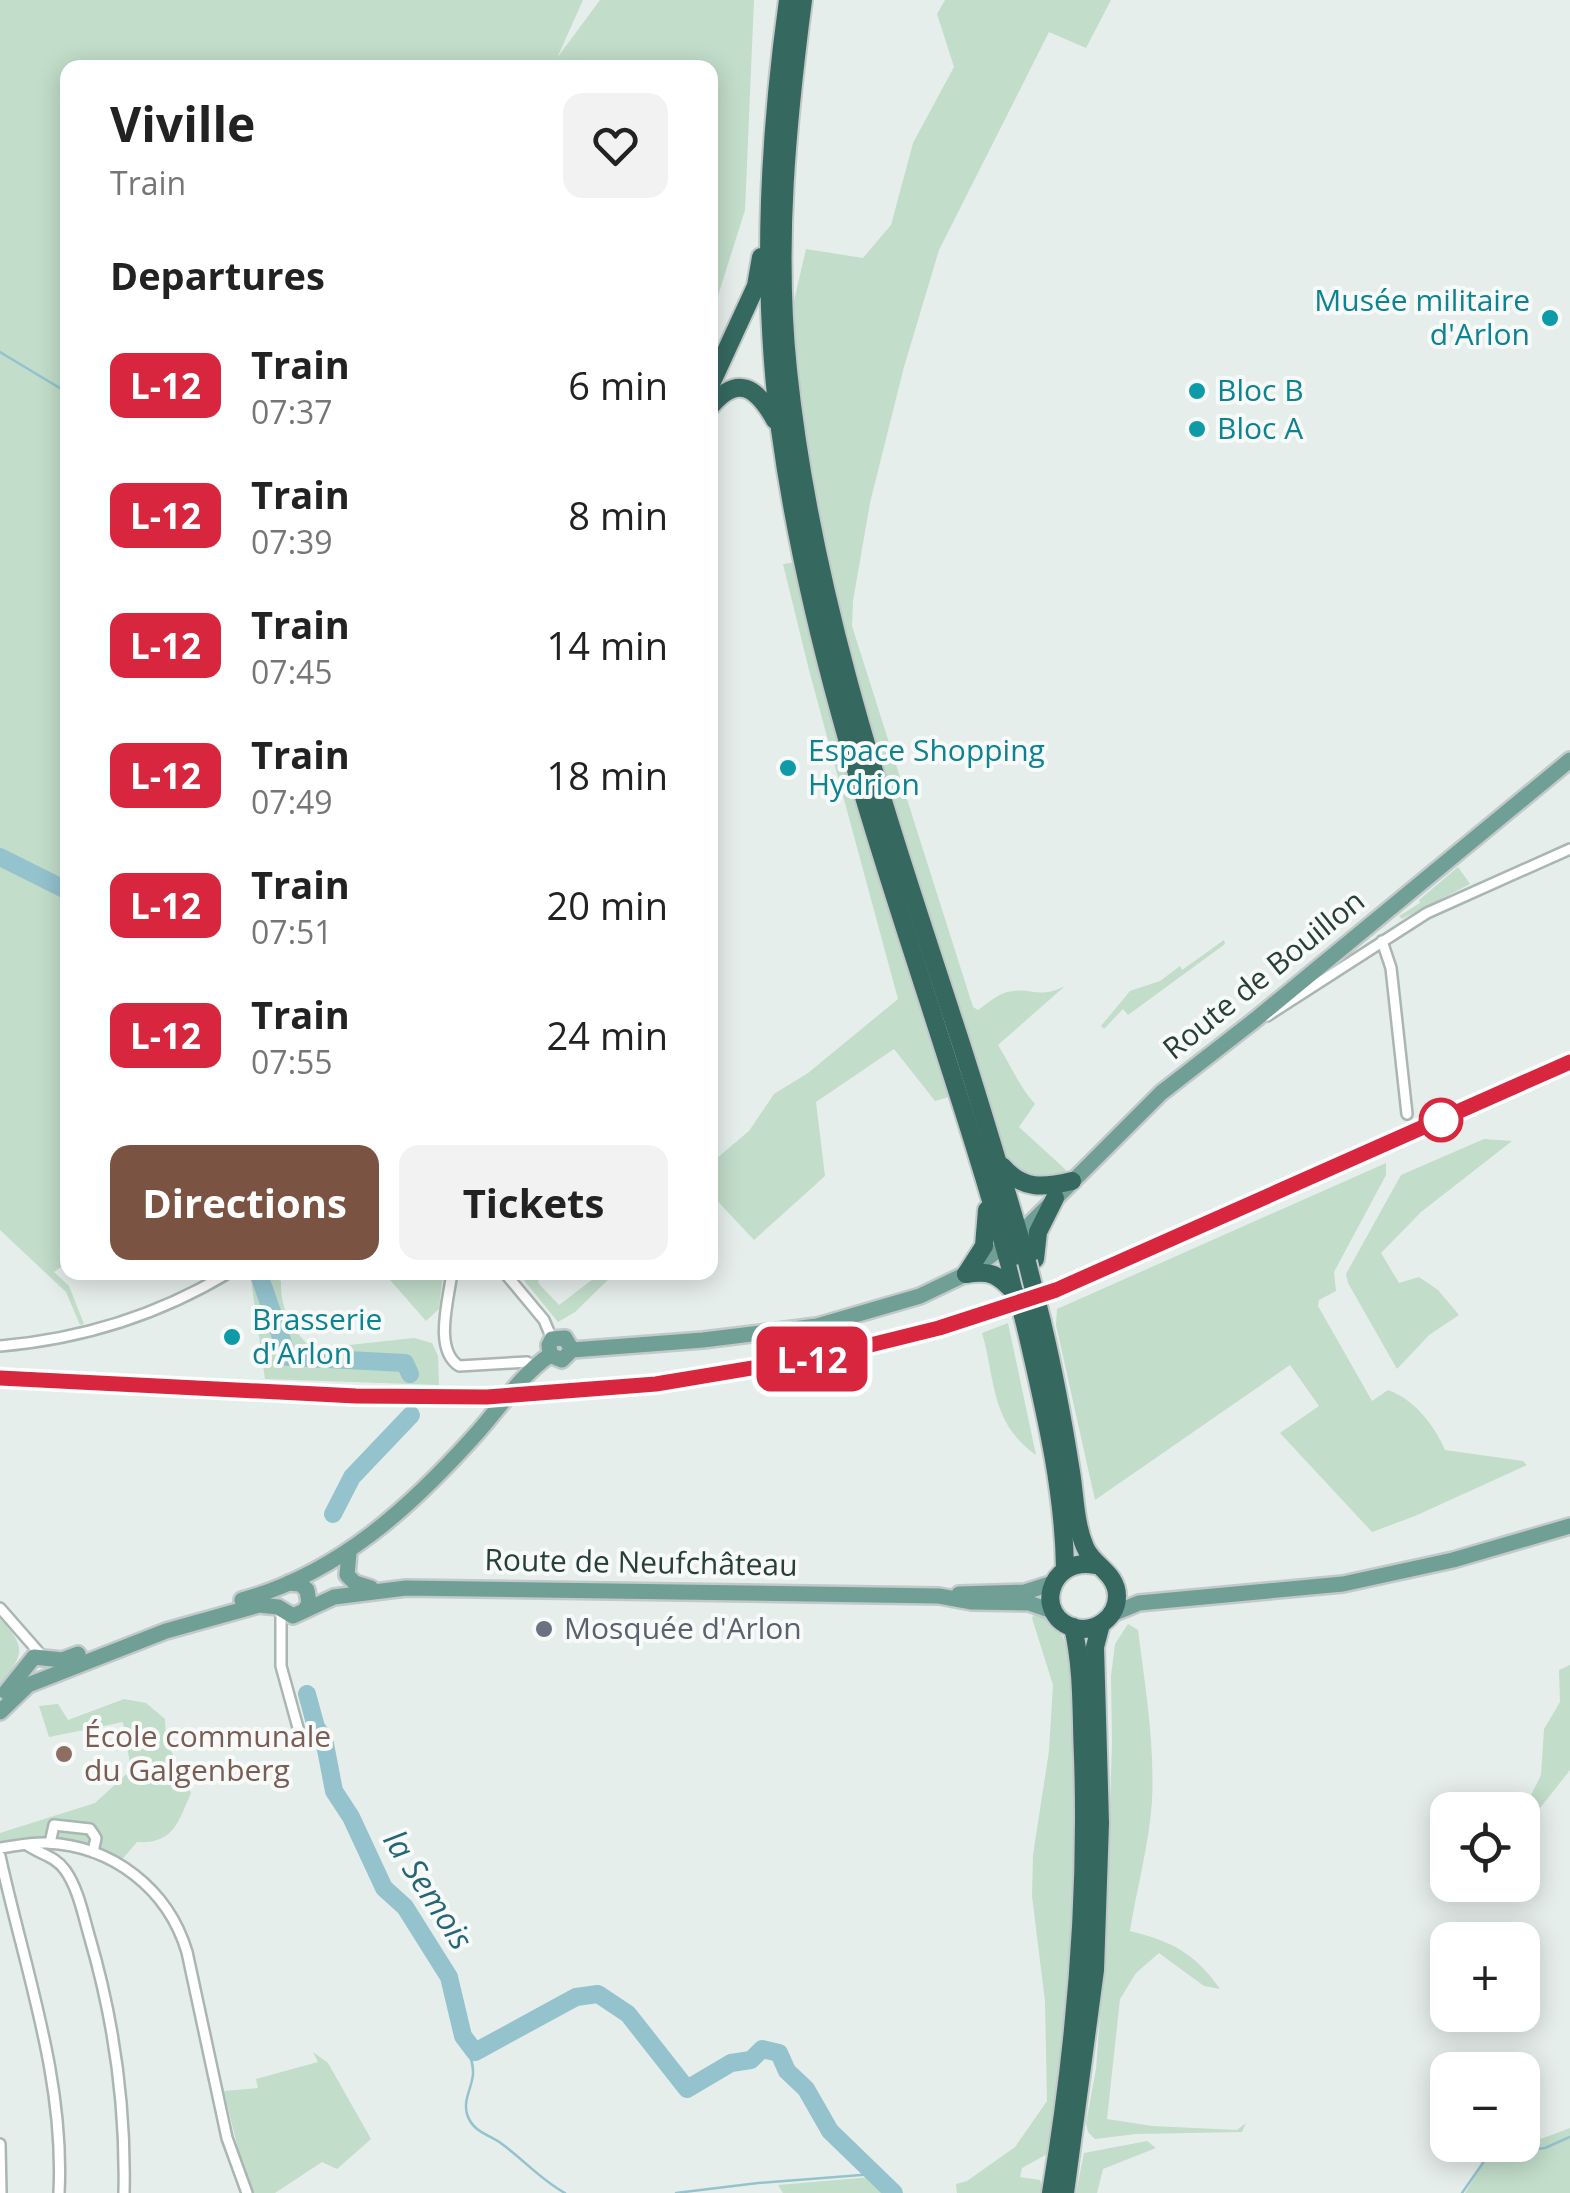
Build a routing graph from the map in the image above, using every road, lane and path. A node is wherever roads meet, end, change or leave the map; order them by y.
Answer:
1 (788, 0) edge
2 (803, 0) edge
3 (768, 233) junction
4 (718, 369) edge
5 (718, 398) edge
6 (780, 429) junction
7 (1570, 760) edge
8 (1570, 849) edge
9 (1371, 924) junction
10 (1386, 938) junction
11 (1256, 1019) junction
12 (1407, 1114) dead end
13 (999, 1162) junction
14 (1072, 1182) junction
15 (991, 1197) junction
16 (1056, 1198) junction
17 (1020, 1234) junction
18 (1004, 1247) junction
19 (1018, 1266) junction
20 (966, 1274) junction
21 (215, 1280) edge
22 (451, 1280) edge
23 (511, 1280) edge
24 (1027, 1295) junction
25 (1034, 1325) junction
26 (0, 1346) edge
27 (551, 1347) junction
28 (534, 1367) junction
29 (1570, 1526) edge
30 (349, 1553) junction
31 (1095, 1565) junction
32 (322, 1568) junction
33 (1059, 1576) junction
34 (284, 1586) junction
35 (1115, 1586) junction
36 (378, 1589) junction
37 (307, 1591) junction
38 (948, 1596) junction
39 (334, 1597) junction
40 (1174, 1599) junction
41 (0, 1608) edge
42 (280, 1609) junction
43 (302, 1612) junction
44 (1054, 1612) junction
45 (1106, 1619) junction
46 (1072, 1627) junction
47 (28, 1638) junction
48 (282, 1650) junction
49 (36, 1661) junction
50 (43, 1680) junction
51 (0, 1698) edge
52 (0, 1712) edge
53 (300, 1735) dead end
54 (50, 1843) junction
55 (27, 1845) junction
56 (0, 1848) edge
57 (93, 1852) junction
58 (0, 1856) edge
59 (0, 2144) edge
60 (1, 2193) edge
61 (59, 2193) edge
62 (124, 2193) edge
63 (247, 2193) edge
64 (1050, 2193) edge
65 (1065, 2193) edge

1 - 3 highway
2 - 13 highway
3 - 4 highway
3 - 6 highway
5 - 6 highway
6 - 15 highway
7 - 9 main road, Route de Bouillon
8 - 10 street
9 - 10 street
9 - 10 street
9 - 11 main road, Route de Bouillon
10 - 11 street
10 - 12 street
11 - 14 main road, Route de Bouillon
13 - 14 highway
13 - 17 highway
14 - 16 main road, Route de Bouillon
15 - 18 highway
15 - 20 highway
16 - 17 main road, Route de Bouillon
16 - 19 highway
17 - 18 main road, Route de Bouillon
17 - 19 highway
18 - 19 highway
18 - 20 main road, Route de Bouillon
19 - 20 highway
19 - 24 highway, bridge
19 - 24 highway
20 - 27 main road, Route de Bouillon
21 - 26 street
22 - 28 street
23 - 27 street
24 - 25 highway, bridge
25 - 31 highway
25 - 33 highway
27 - 28 main road
28 - 30 main road
29 - 40 main road
30 - 32 main road
30 - 36 main road
31 - 33 highway
31 - 35 highway
32 - 34 main road
32 - 37 main road
33 - 38 main road, Route de Neufchâteau
33 - 44 highway
34 - 37 main road
34 - 42 main road
34 - 49 main road
35 - 40 main road
35 - 45 highway
36 - 38 main road, Route de Neufchâteau
36 - 39 main road, Route de Neufchâteau
37 - 39 main road, Route de Neufchâteau
37 - 43 main road
38 - 44 main road, Route de Neufchâteau
39 - 43 main road, Route de Neufchâteau
40 - 45 main road
41 - 47 street
42 - 43 main road
42 - 48 street
42 - 50 main road
43 - 48 street
44 - 46 highway
45 - 46 highway
45 - 65 highway
46 - 64 highway
47 - 49 street
47 - 49 street
48 - 53 street
49 - 50 main road
49 - 50 main road
49 - 51 main road
50 - 52 main road
54 - 55 street
54 - 57 street
54 - 57 street
55 - 56 street
55 - 62 street
57 - 63 street
58 - 61 street
59 - 60 street

